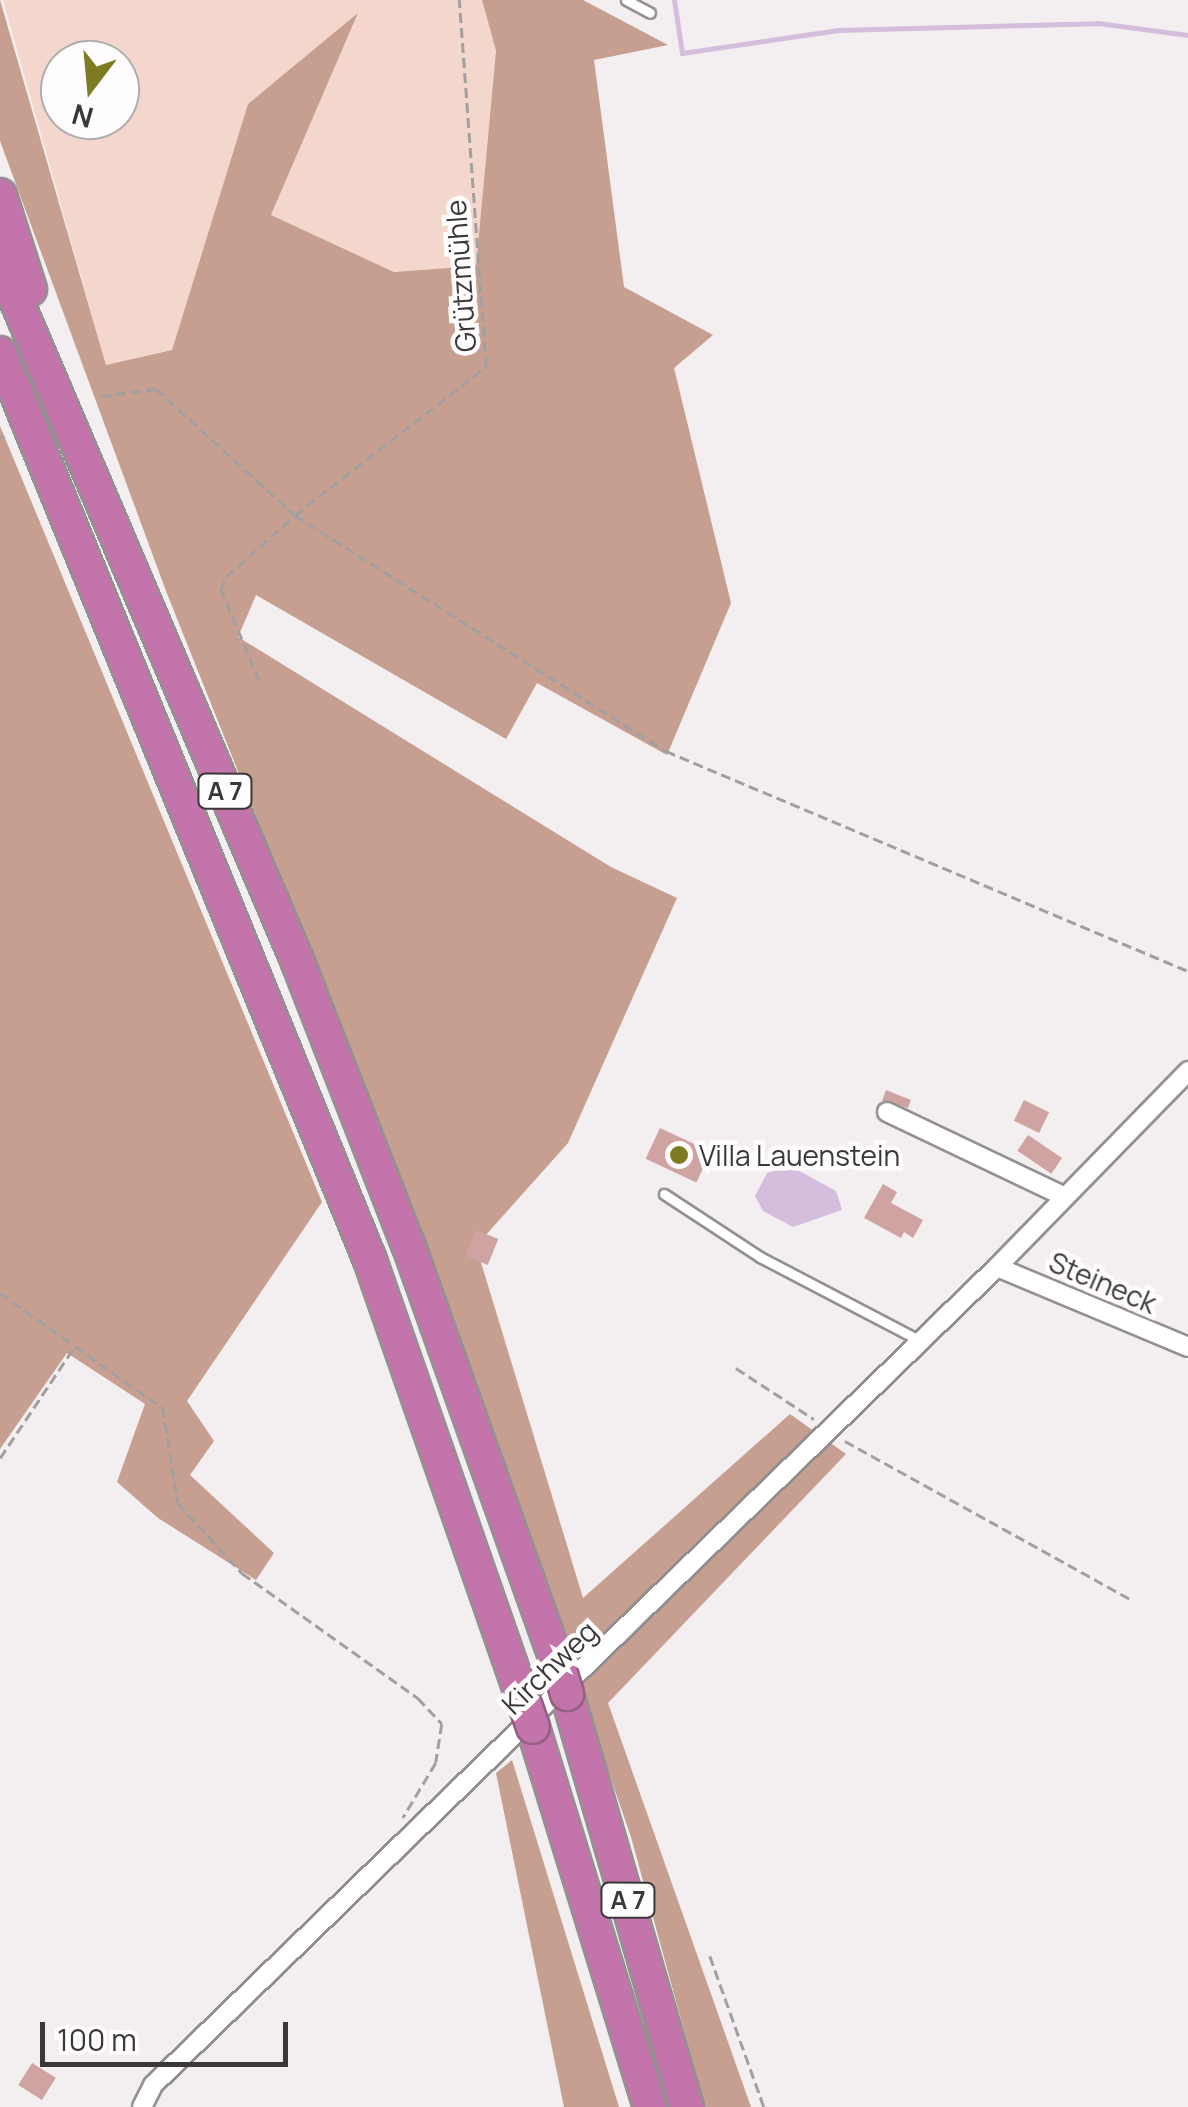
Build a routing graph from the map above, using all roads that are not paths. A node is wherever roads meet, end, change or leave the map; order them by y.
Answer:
1 (626, 0) edge
2 (650, 13) dead end
3 (0, 195) edge
4 (0, 262) edge
5 (35, 343) junction
6 (0, 353) edge
7 (1188, 1071) edge
8 (886, 1112) dead end
9 (664, 1194) dead end
10 (1065, 1197) junction
11 (997, 1267) junction
12 (921, 1341) junction
13 (1188, 1347) edge
14 (142, 2107) edge
15 (650, 2107) edge
16 (687, 2107) edge

1 - 2 lane
3 - 5 highway
4 - 5 highway, A 7
5 - 16 highway, A 7
6 - 15 highway, A 7
7 - 10 street, Kirchweg
8 - 10 street
9 - 12 lane
10 - 11 street, Kirchweg
11 - 12 street, Kirchweg
11 - 13 street, Steineck
12 - 14 street, Kirchweg

